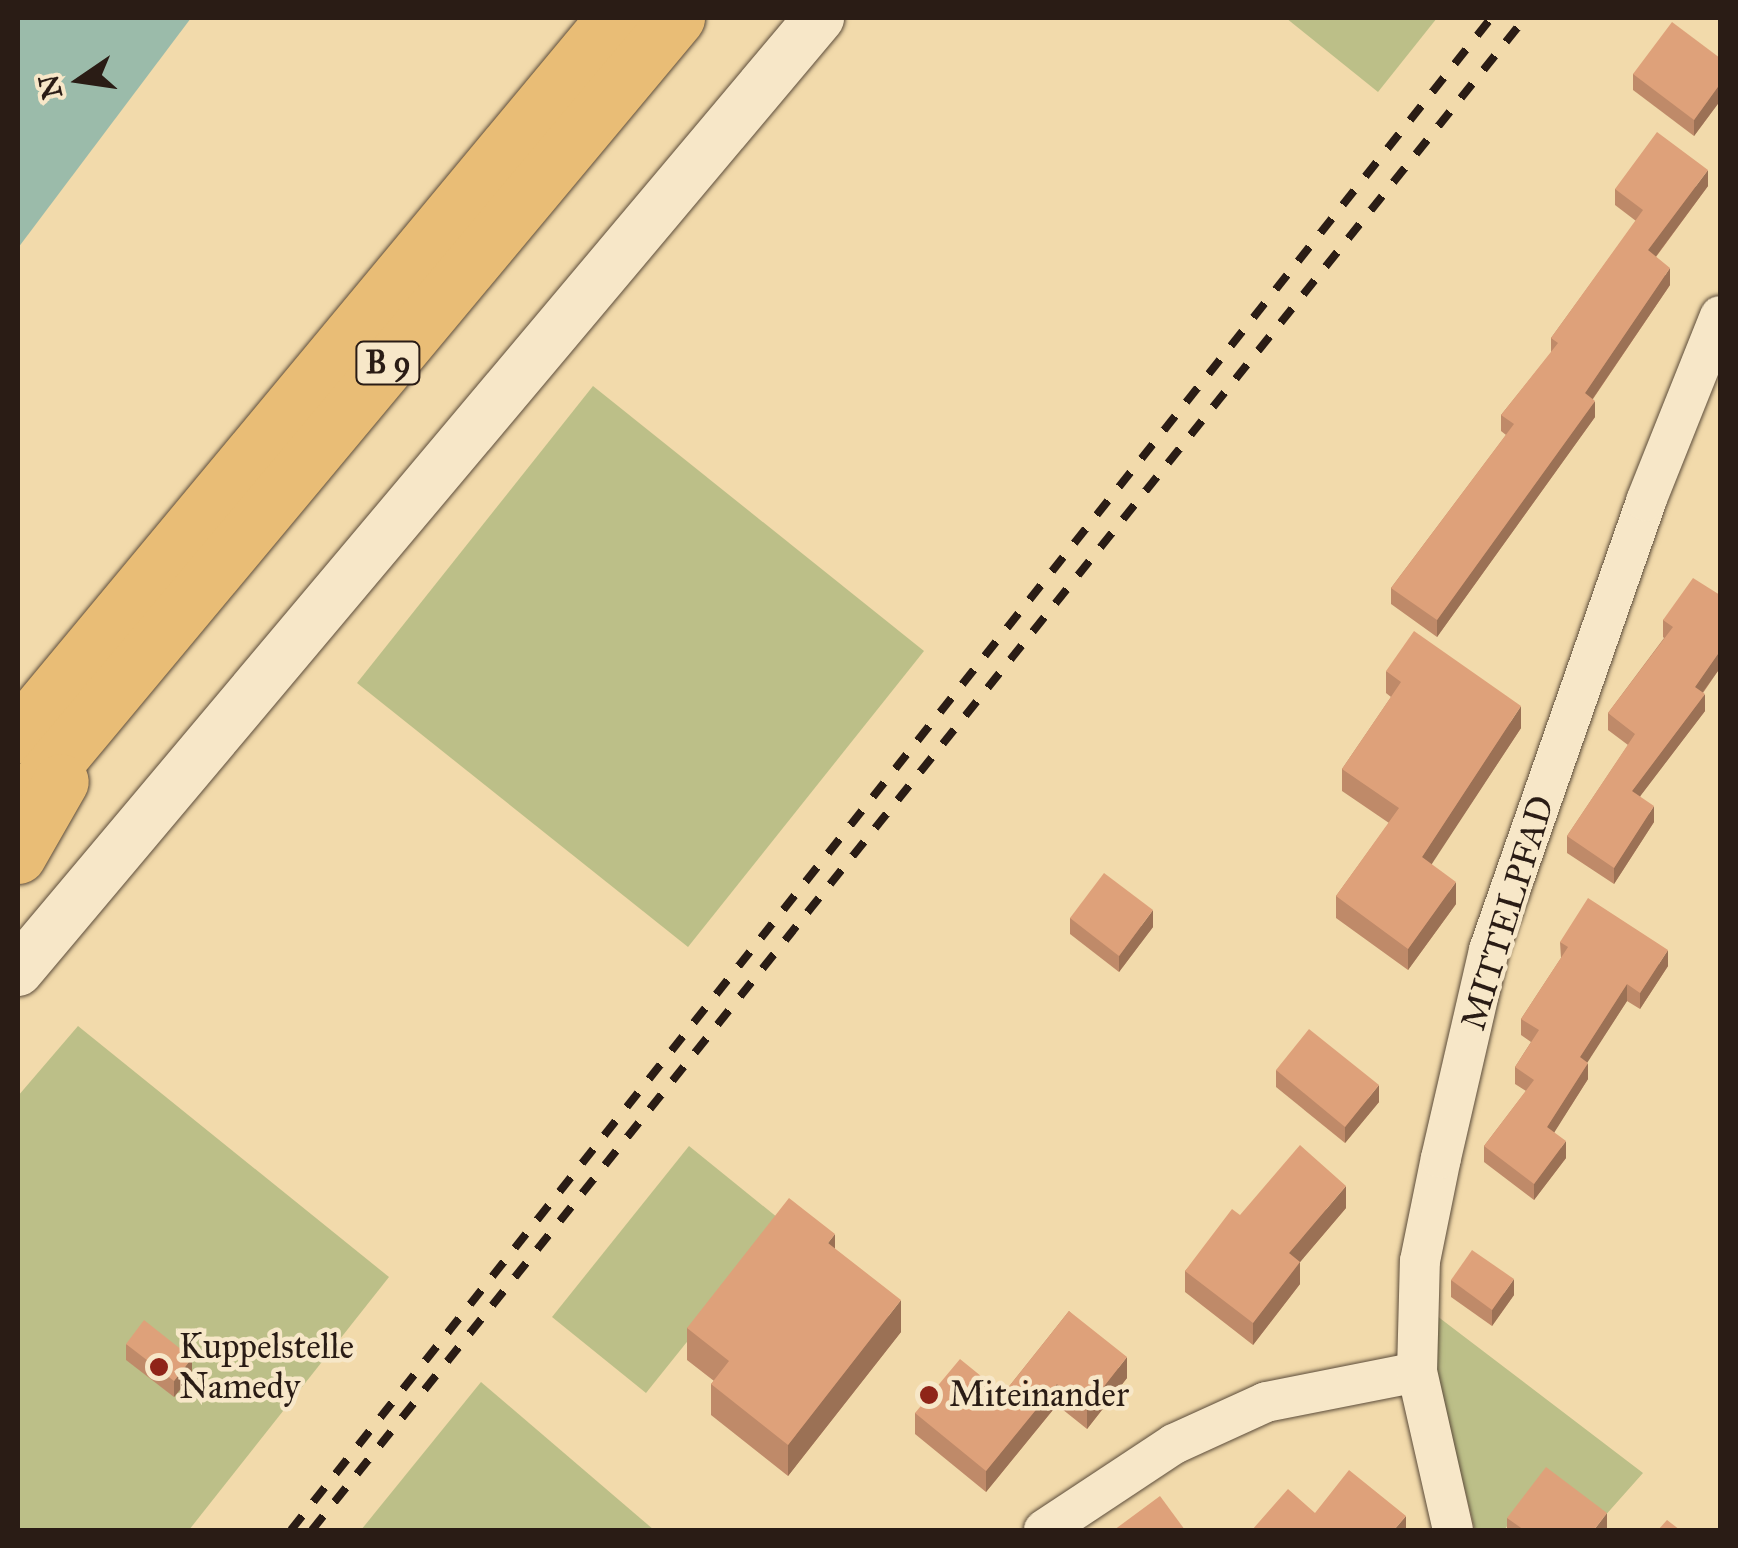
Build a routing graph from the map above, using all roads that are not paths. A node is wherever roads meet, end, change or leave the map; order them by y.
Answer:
1 (614, 18) edge
2 (677, 18) edge
3 (819, 18) edge
4 (1720, 316) edge
5 (126, 674) junction
6 (18, 735) edge
7 (18, 808) edge
8 (18, 856) edge
9 (18, 971) edge
10 (1417, 1372) junction
11 (1044, 1530) edge
12 (1453, 1530) edge

1 - 6 main road, B 9
2 - 5 main road, B 9
3 - 9 street
4 - 10 street, MITTELPFAD
5 - 7 main road, B 9
5 - 8 main road
10 - 11 street
10 - 12 street, MITTELPFAD

